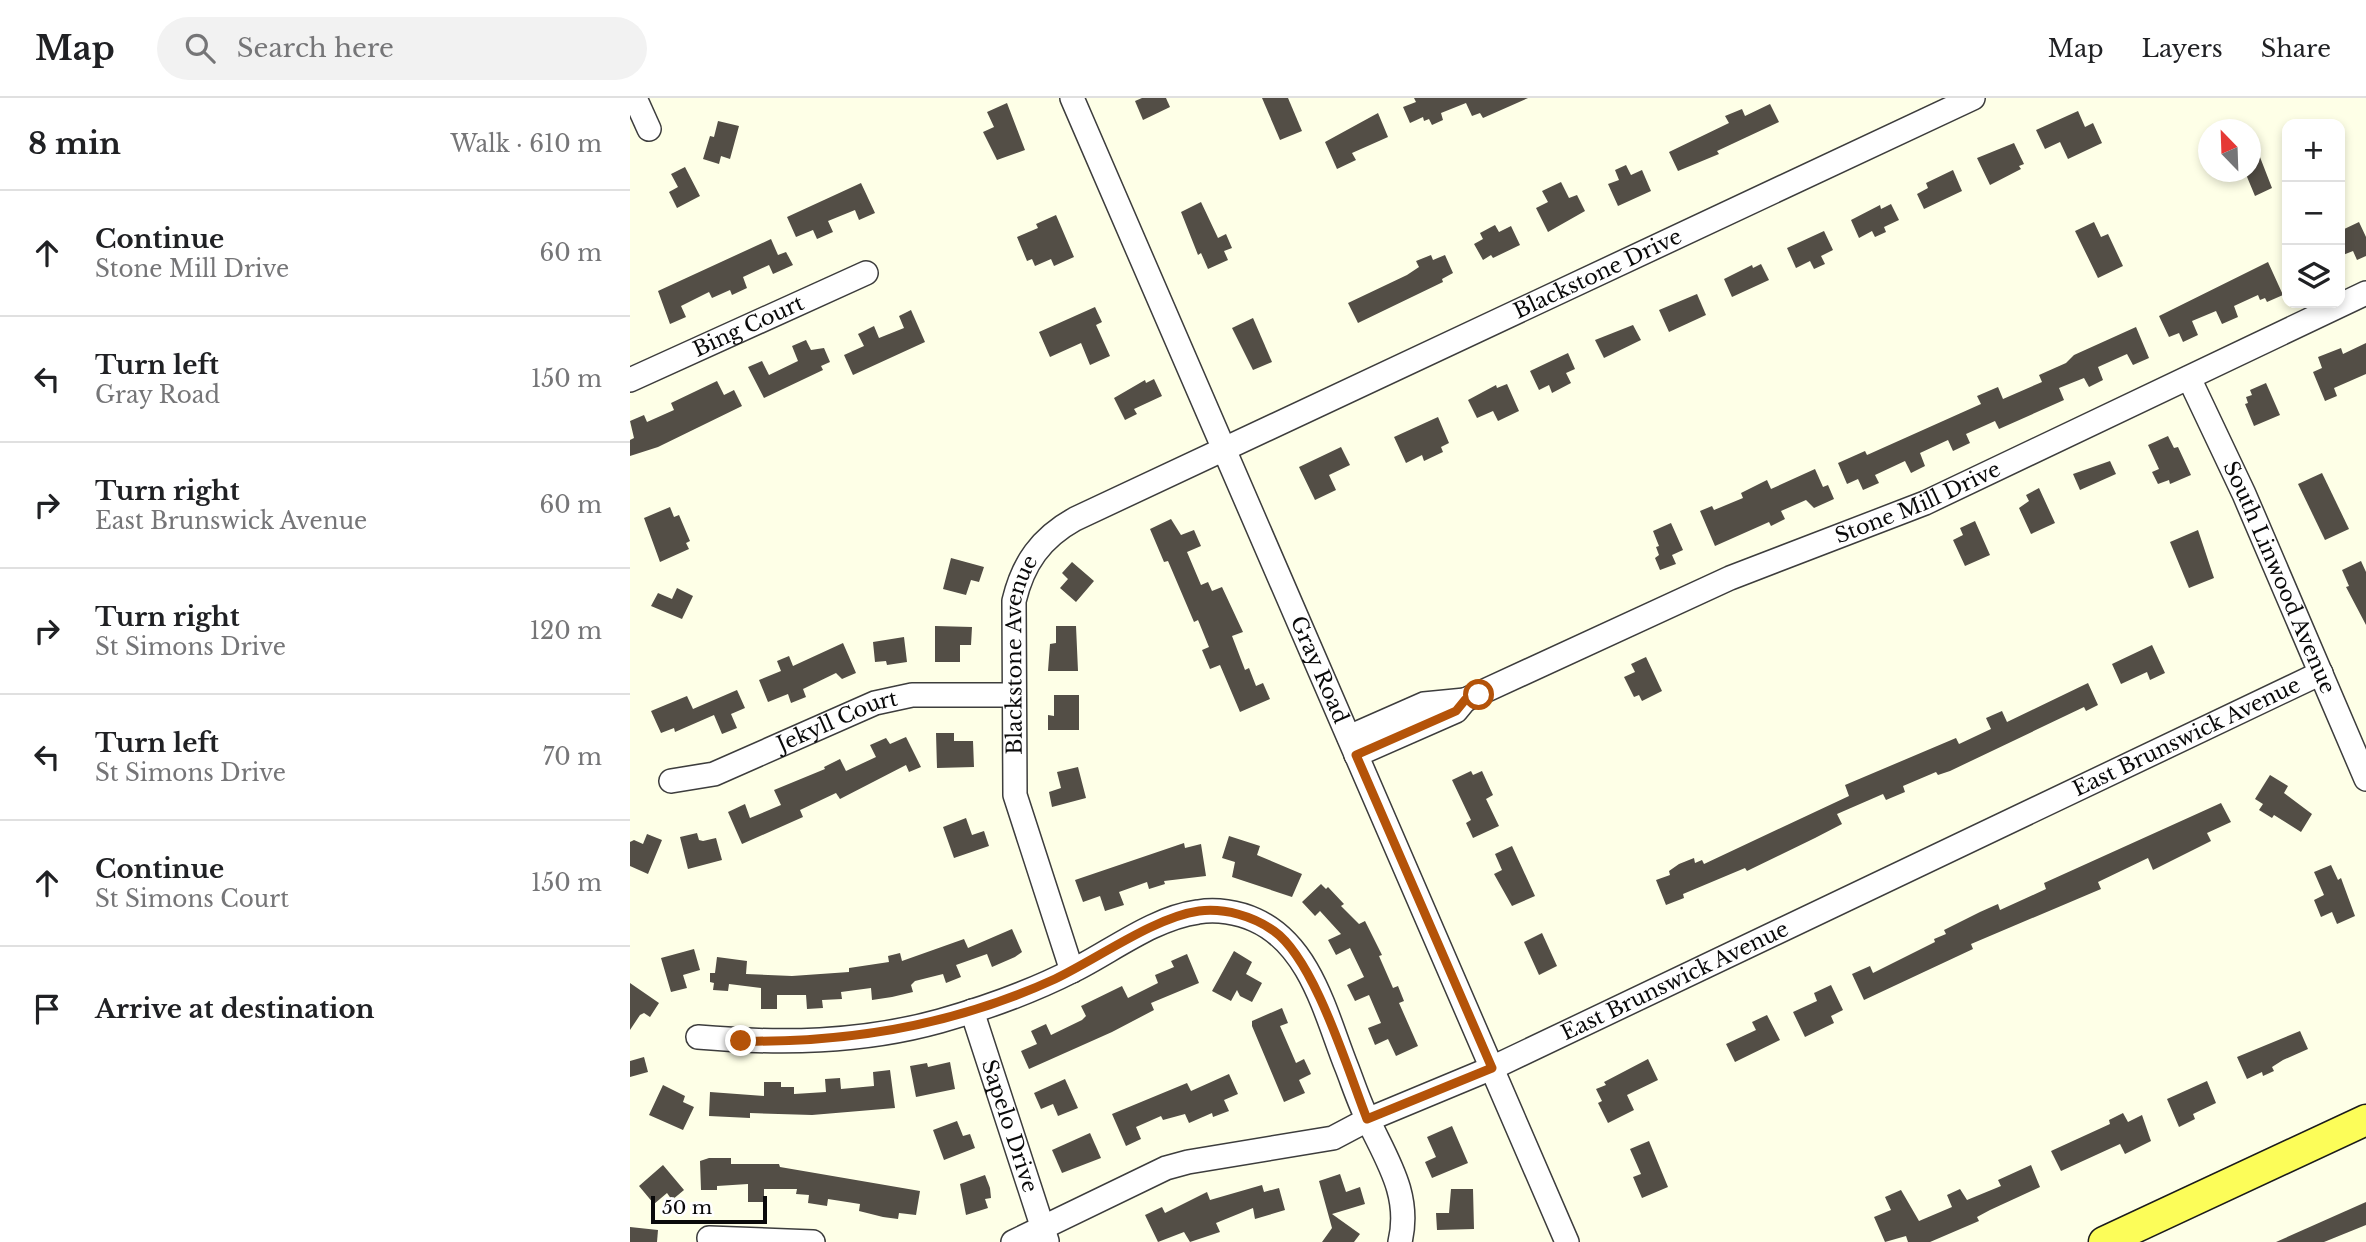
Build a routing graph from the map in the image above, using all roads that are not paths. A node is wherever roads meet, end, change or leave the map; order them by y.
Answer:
1 (635, 98) edge
2 (1072, 98) edge
3 (1973, 98) edge
4 (649, 129) dead end
5 (866, 273) dead end
6 (2366, 293) edge
7 (2189, 378) junction
8 (630, 380) edge
9 (1224, 449) junction
10 (2321, 673) junction
11 (1013, 695) junction
12 (1352, 746) junction
13 (2366, 779) edge
14 (671, 781) dead end
15 (1072, 971) junction
16 (972, 1011) junction
17 (698, 1037) dead end
18 (1492, 1068) junction
19 (1367, 1119) junction
20 (2366, 1120) edge
21 (1044, 1236) edge
22 (709, 1238) dead end
23 (813, 1242) edge
24 (1013, 1242) edge
25 (1400, 1242) edge
26 (1567, 1242) edge
27 (2104, 1242) edge

1 - 4 street
2 - 9 street, Gray Road
3 - 9 street, Blackstone Drive
5 - 8 street, Bing Court
6 - 7 street, Stone Mill Drive
7 - 10 street, South Linwood Avenue
7 - 12 street, Stone Mill Drive
9 - 11 street, Blackstone Avenue
9 - 12 street, Gray Road
10 - 13 street, South Linwood Avenue
10 - 18 street, East Brunswick Avenue
11 - 14 street, Jekyll Court
11 - 15 street, Blackstone Avenue
12 - 18 street, Gray Road
15 - 16 street
15 - 19 street
16 - 17 street
16 - 21 street, Sapelo Drive
18 - 19 street, East Brunswick Avenue
18 - 26 street, Gray Road
19 - 21 street, East Brunswick Avenue
19 - 25 street
20 - 27 main road
21 - 24 street, East Brunswick Avenue
22 - 23 street

